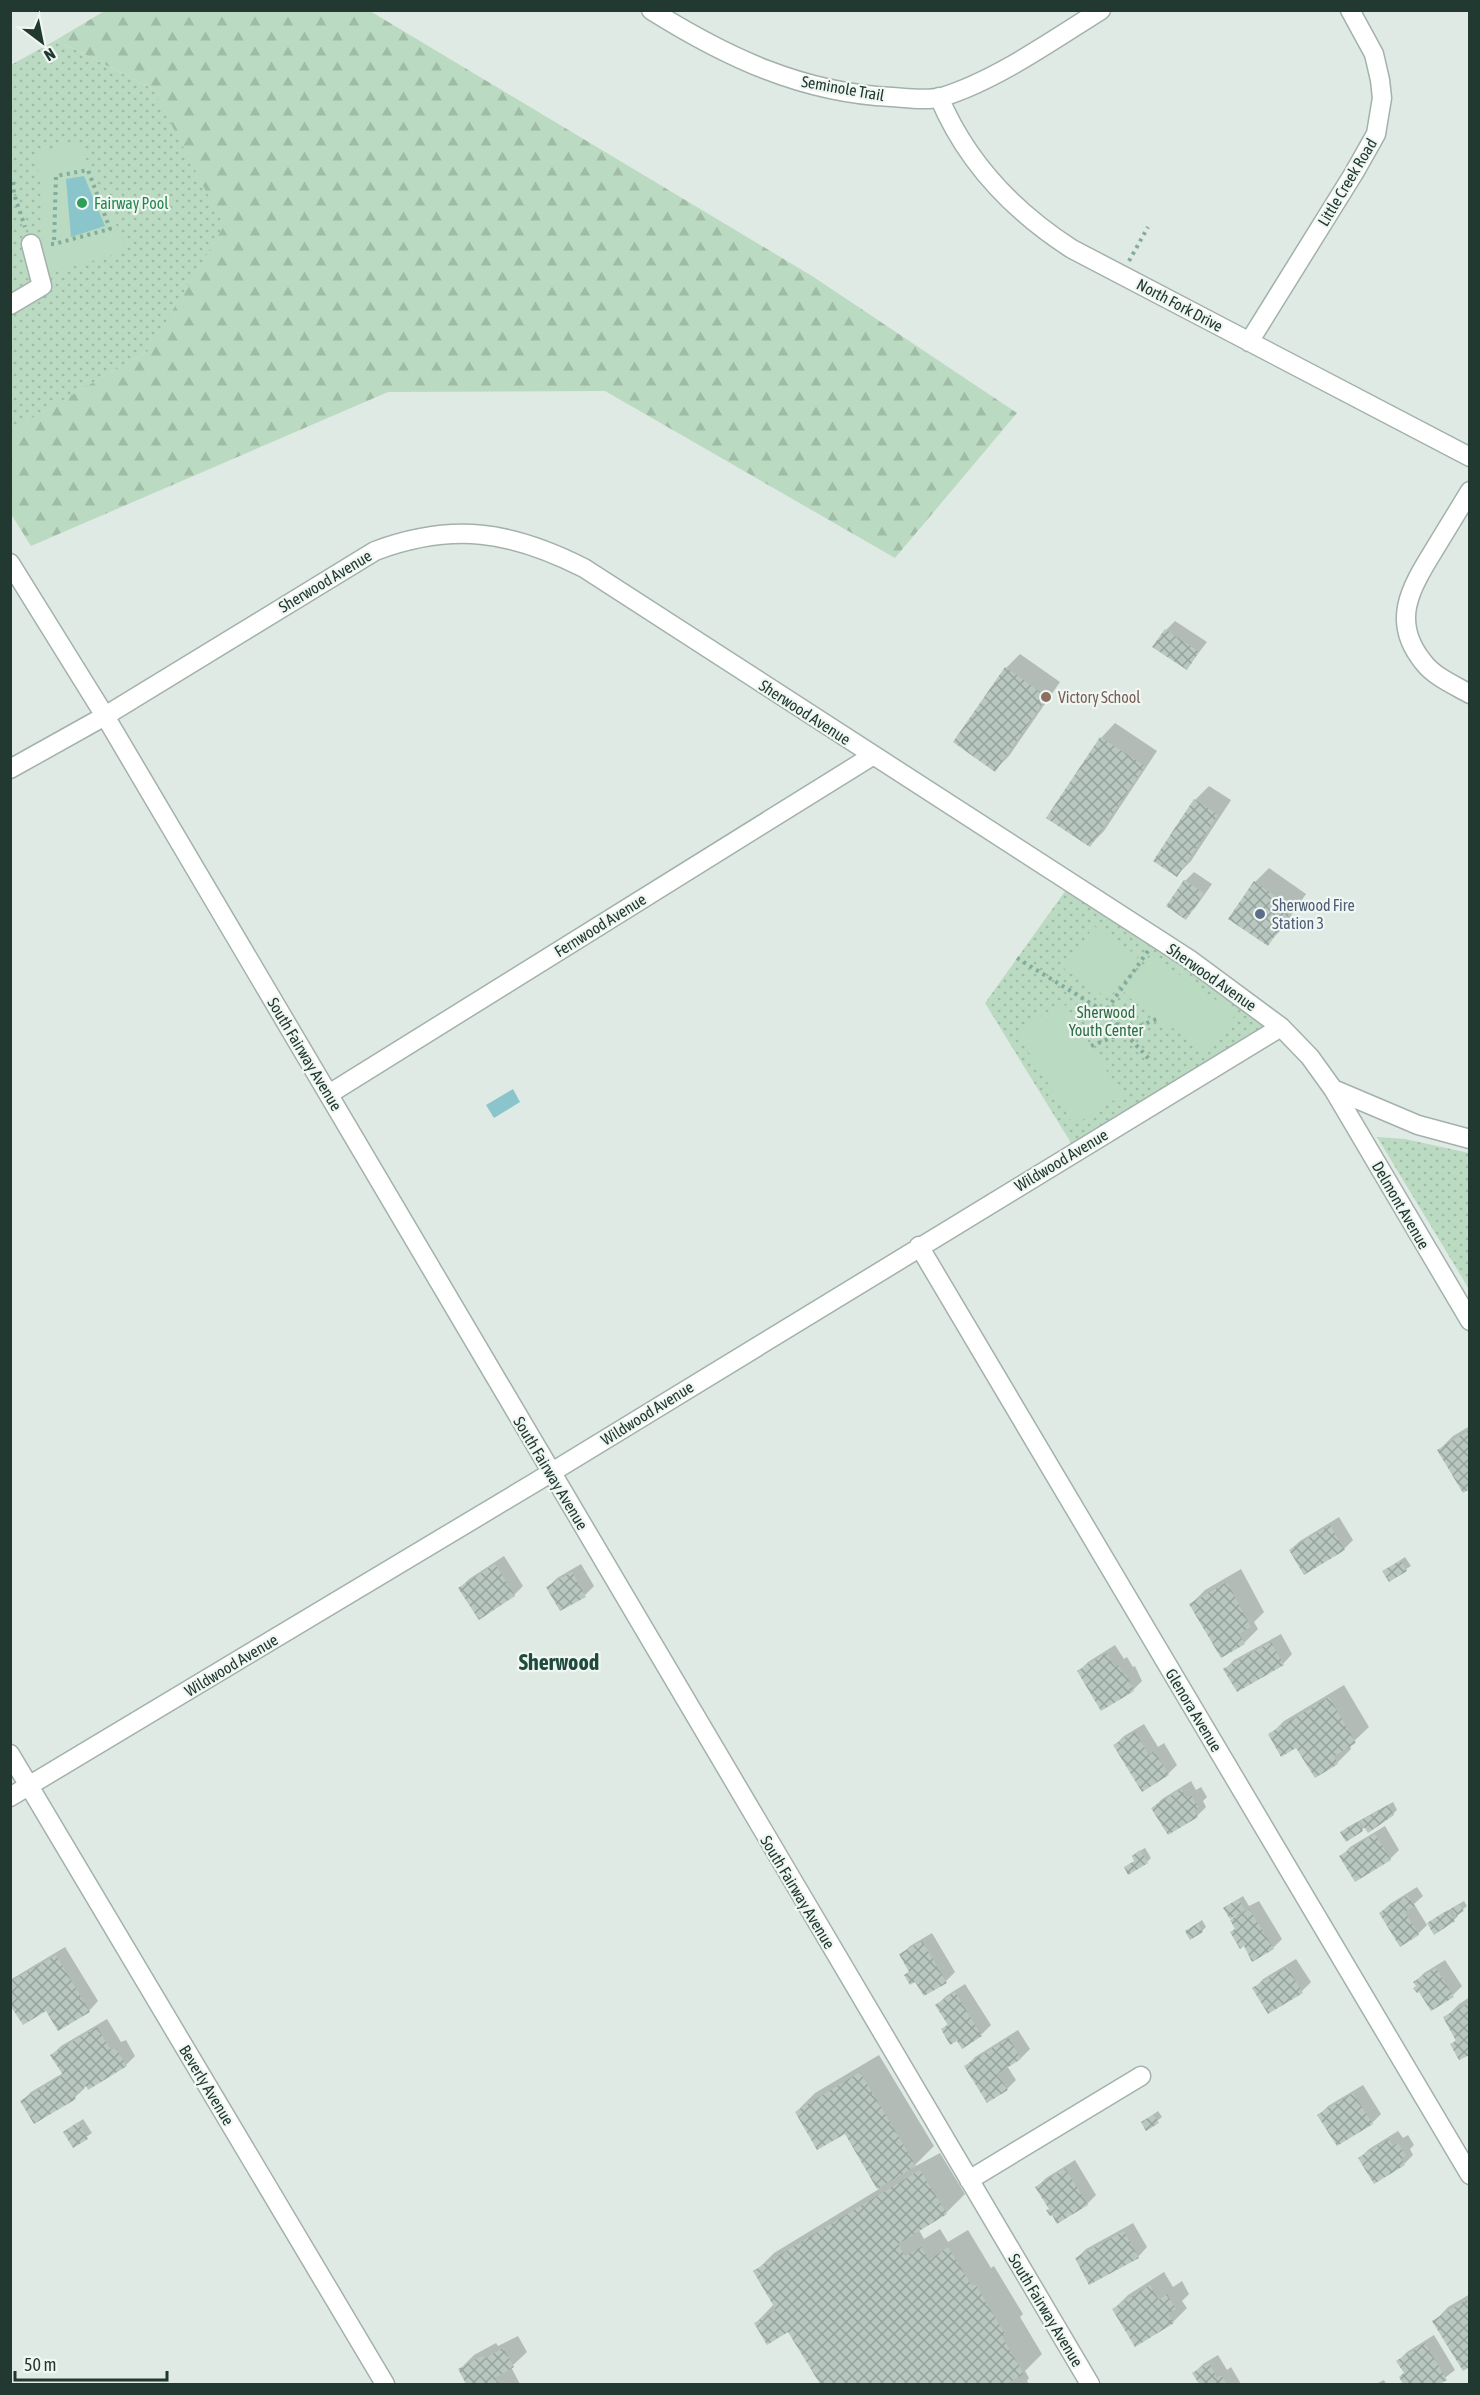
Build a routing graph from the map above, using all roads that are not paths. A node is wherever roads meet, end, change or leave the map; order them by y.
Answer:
1 (651, 10) edge
2 (1101, 10) edge
3 (1350, 10) edge
4 (939, 98) junction
5 (31, 244) road end
6 (10, 305) edge
7 (1249, 342) junction
8 (1470, 457) edge
9 (1470, 491) edge
10 (10, 563) edge
11 (1470, 694) edge
12 (105, 716) junction
13 (872, 756) junction
14 (10, 770) edge
15 (1281, 1027) junction
16 (1333, 1089) junction
17 (329, 1094) junction
18 (1470, 1139) edge
19 (919, 1246) junction
20 (1470, 1321) edge
21 (550, 1473) junction
22 (10, 1754) edge
23 (30, 1785) junction
24 (10, 1797) edge
25 (1141, 2076) dead end
26 (1470, 2175) edge
27 (969, 2180) junction
28 (385, 2385) edge
29 (1090, 2385) edge

1 - 4 street, Seminole Trail
2 - 4 street, Seminole Trail
3 - 7 street, Little Creek Road
4 - 7 street, North Fork Drive
5 - 6 street
7 - 8 street, North Fork Drive
9 - 11 street
10 - 12 street, South Fairway Avenue
12 - 13 street, Sherwood Avenue
12 - 14 street, Sherwood Avenue
12 - 17 street, South Fairway Avenue
13 - 15 street, Sherwood Avenue
13 - 17 street, Fernwood Avenue
15 - 16 street, Sherwood Avenue
15 - 19 street, Wildwood Avenue
16 - 18 street
16 - 20 street, Delmont Avenue
17 - 21 street, South Fairway Avenue
19 - 21 street, Wildwood Avenue
19 - 26 street, Glenora Avenue
21 - 23 street, Wildwood Avenue
21 - 27 street, South Fairway Avenue
22 - 23 street, Beverly Avenue
23 - 24 street, Wildwood Avenue
23 - 28 street, Beverly Avenue
25 - 27 street
27 - 29 street, South Fairway Avenue

